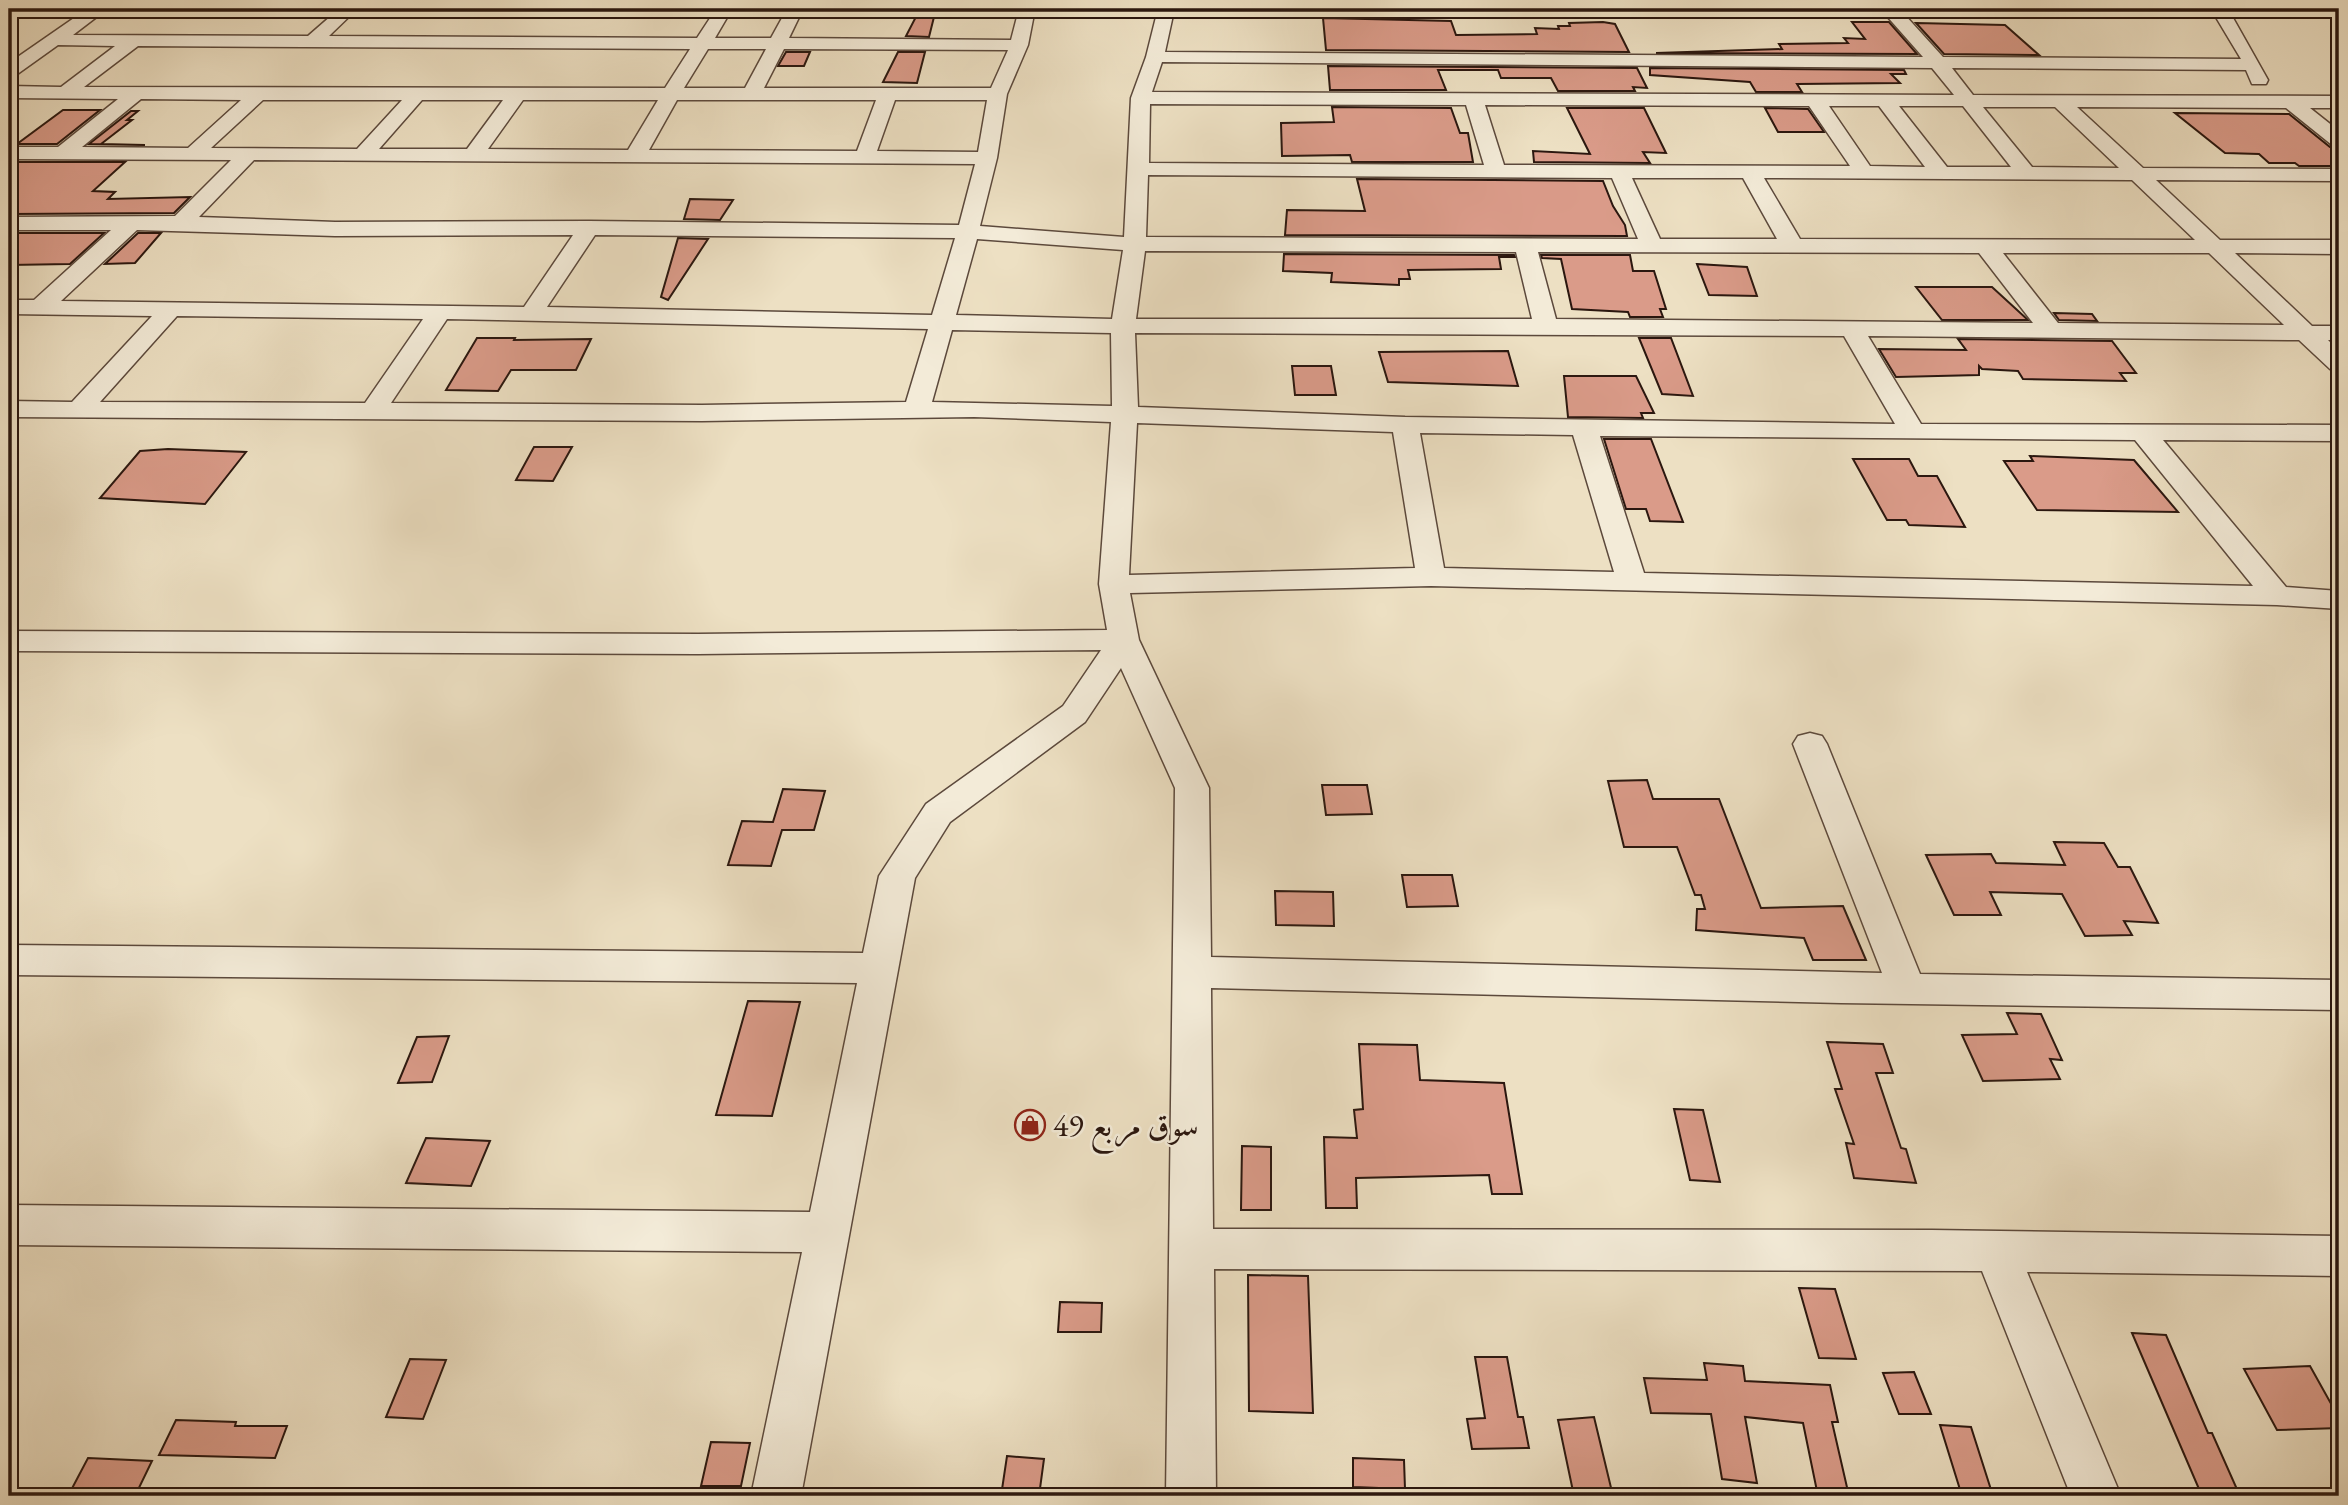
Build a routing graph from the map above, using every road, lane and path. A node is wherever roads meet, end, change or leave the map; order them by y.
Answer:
1 (98, 9) edge
2 (349, 9) edge
3 (724, 9) edge
4 (795, 9) edge
5 (1027, 9) edge
6 (1166, 9) edge
7 (1382, 9) edge
8 (1803, 9) edge
9 (2220, 9) edge
10 (1891, 10) edge
11 (2039, 10) edge
12 (1517, 13) edge
13 (56, 40) junction
14 (134, 40) junction
15 (313, 41) junction
16 (703, 43) junction
17 (778, 43) junction
18 (1019, 45) junction
19 (1535, 53) junction
20 (1154, 57) junction
21 (1672, 60) junction
22 (1937, 62) junction
23 (2093, 63) junction
24 (2253, 65) junction
25 (9, 71) edge
26 (67, 91) junction
27 (9, 92) edge
28 (672, 92) junction
29 (136, 93) junction
30 (418, 93) junction
31 (518, 93) junction
32 (258, 94) junction
33 (752, 94) junction
34 (998, 94) junction
35 (887, 96) junction
36 (1140, 98) junction
37 (1474, 99) junction
38 (1554, 99) junction
39 (1691, 99) junction
40 (1815, 100) junction
41 (1884, 100) junction
42 (1966, 100) junction
43 (2060, 101) junction
44 (2132, 101) junction
45 (2268, 101) junction
46 (2291, 102) junction
47 (2339, 102) edge
48 (2339, 141) edge
49 (9, 153) edge
50 (63, 153) junction
51 (194, 153) junction
52 (250, 153) junction
53 (364, 153) junction
54 (474, 154) junction
55 (636, 155) junction
56 (865, 157) junction
57 (987, 158) junction
58 (1136, 169) junction
59 (1496, 171) junction
60 (1619, 171) junction
61 (1749, 171) junction
62 (1864, 172) junction
63 (1940, 172) junction
64 (2026, 173) junction
65 (2137, 173) junction
66 (2339, 175) edge
67 (9, 223) edge
68 (181, 223) junction
69 (130, 224) junction
70 (589, 228) junction
71 (968, 232) junction
72 (1135, 244) junction
73 (1525, 245) junction
74 (1652, 245) junction
75 (1792, 245) junction
76 (1985, 246) junction
77 (2215, 246) junction
78 (2339, 247) edge
79 (9, 307) edge
80 (40, 307) junction
81 (170, 310) junction
82 (440, 312) junction
83 (531, 313) junction
84 (940, 321) junction
85 (1123, 326) junction
86 (1546, 326) junction
87 (1852, 329) junction
88 (2052, 331) junction
89 (2306, 333) junction
90 (2339, 333) edge
91 (2339, 364) edge
92 (9, 409) edge
93 (916, 409) junction
94 (79, 410) junction
95 (373, 411) junction
96 (1125, 414) junction
97 (1405, 425) junction
98 (1584, 427) junction
99 (1913, 432) junction
100 (2142, 432) junction
101 (2339, 433) edge
102 (1431, 577) junction
103 (1632, 582) junction
104 (1114, 584) junction
105 (2277, 596) junction
106 (2339, 600) edge
107 (1124, 640) junction
108 (9, 641) edge
109 (1810, 744) dead end
110 (9, 960) edge
111 (879, 968) junction
112 (1190, 972) junction
113 (1907, 989) junction
114 (2339, 995) edge
115 (9, 1226) edge
116 (828, 1232) junction
117 (1190, 1249) junction
118 (1997, 1252) junction
119 (2339, 1256) edge
120 (776, 1496) edge
121 (1191, 1496) edge
122 (2096, 1496) edge

1 - 13 street
2 - 15 street
3 - 16 street
4 - 17 street
5 - 18 street
6 - 7 street
6 - 20 street
8 - 10 street
8 - 12 street
9 - 11 street
9 - 24 street
10 - 11 street
10 - 22 street
13 - 14 street
13 - 25 street
14 - 15 street
14 - 26 street
15 - 16 street
16 - 17 street
16 - 28 street
17 - 18 street
17 - 33 street
18 - 34 street
19 - 20 street
19 - 21 street
19 - 38 street
20 - 36 street
21 - 22 street
21 - 39 street
22 - 23 street
22 - 42 street
23 - 24 street
23 - 44 street
24 - 45 street
26 - 27 street
26 - 29 street
28 - 31 street
28 - 33 street
28 - 55 street
29 - 32 street
29 - 50 street
30 - 31 street
30 - 32 street
30 - 53 street
31 - 54 street
32 - 51 street
33 - 35 street
34 - 35 street
34 - 57 street
35 - 56 street
36 - 37 street
36 - 58 street
37 - 38 street
37 - 59 street
38 - 39 street
39 - 40 street
40 - 41 street
40 - 62 street
41 - 42 street
41 - 63 street
42 - 43 street
42 - 64 street
43 - 44 street
43 - 65 street
44 - 45 street
45 - 46 street
46 - 47 street
46 - 48 street
49 - 50 street
50 - 51 street
51 - 52 street
52 - 53 street
52 - 68 street
53 - 54 street
54 - 55 street
55 - 56 street
56 - 57 street
57 - 71 street
58 - 59 street
58 - 72 street
59 - 60 street
60 - 61 street
60 - 74 street
61 - 62 street
61 - 75 street
62 - 63 street
63 - 64 street
64 - 65 street
65 - 66 street
65 - 77 street
67 - 69 street
68 - 69 street
68 - 70 street
69 - 80 street
70 - 71 street
70 - 83 street
71 - 72 street
71 - 84 street
72 - 73 street
72 - 85 street
73 - 74 street
73 - 86 street
74 - 75 street
75 - 76 street
76 - 77 street
76 - 88 street
77 - 78 street
77 - 89 street
79 - 80 street
80 - 81 street
81 - 82 street
81 - 94 street
82 - 83 street
82 - 95 street
83 - 84 street
84 - 85 street
84 - 93 street
85 - 86 street
85 - 96 street
86 - 87 street
87 - 88 street
87 - 99 street
88 - 89 street
89 - 90 street
89 - 91 street
92 - 94 street
93 - 95 street
93 - 96 street
94 - 95 street
96 - 97 street
96 - 104 street
97 - 98 street
97 - 102 street
98 - 99 street
98 - 103 street
99 - 100 street
100 - 101 street
100 - 105 street
102 - 103 street
102 - 104 street
103 - 105 street
104 - 107 street
105 - 106 street
107 - 108 street
107 - 111 street
107 - 112 street
109 - 113 street
110 - 111 street
111 - 116 street
112 - 113 street
112 - 117 street
113 - 114 street
115 - 116 street
116 - 120 street
117 - 118 street
117 - 121 street
118 - 119 street
118 - 122 street

